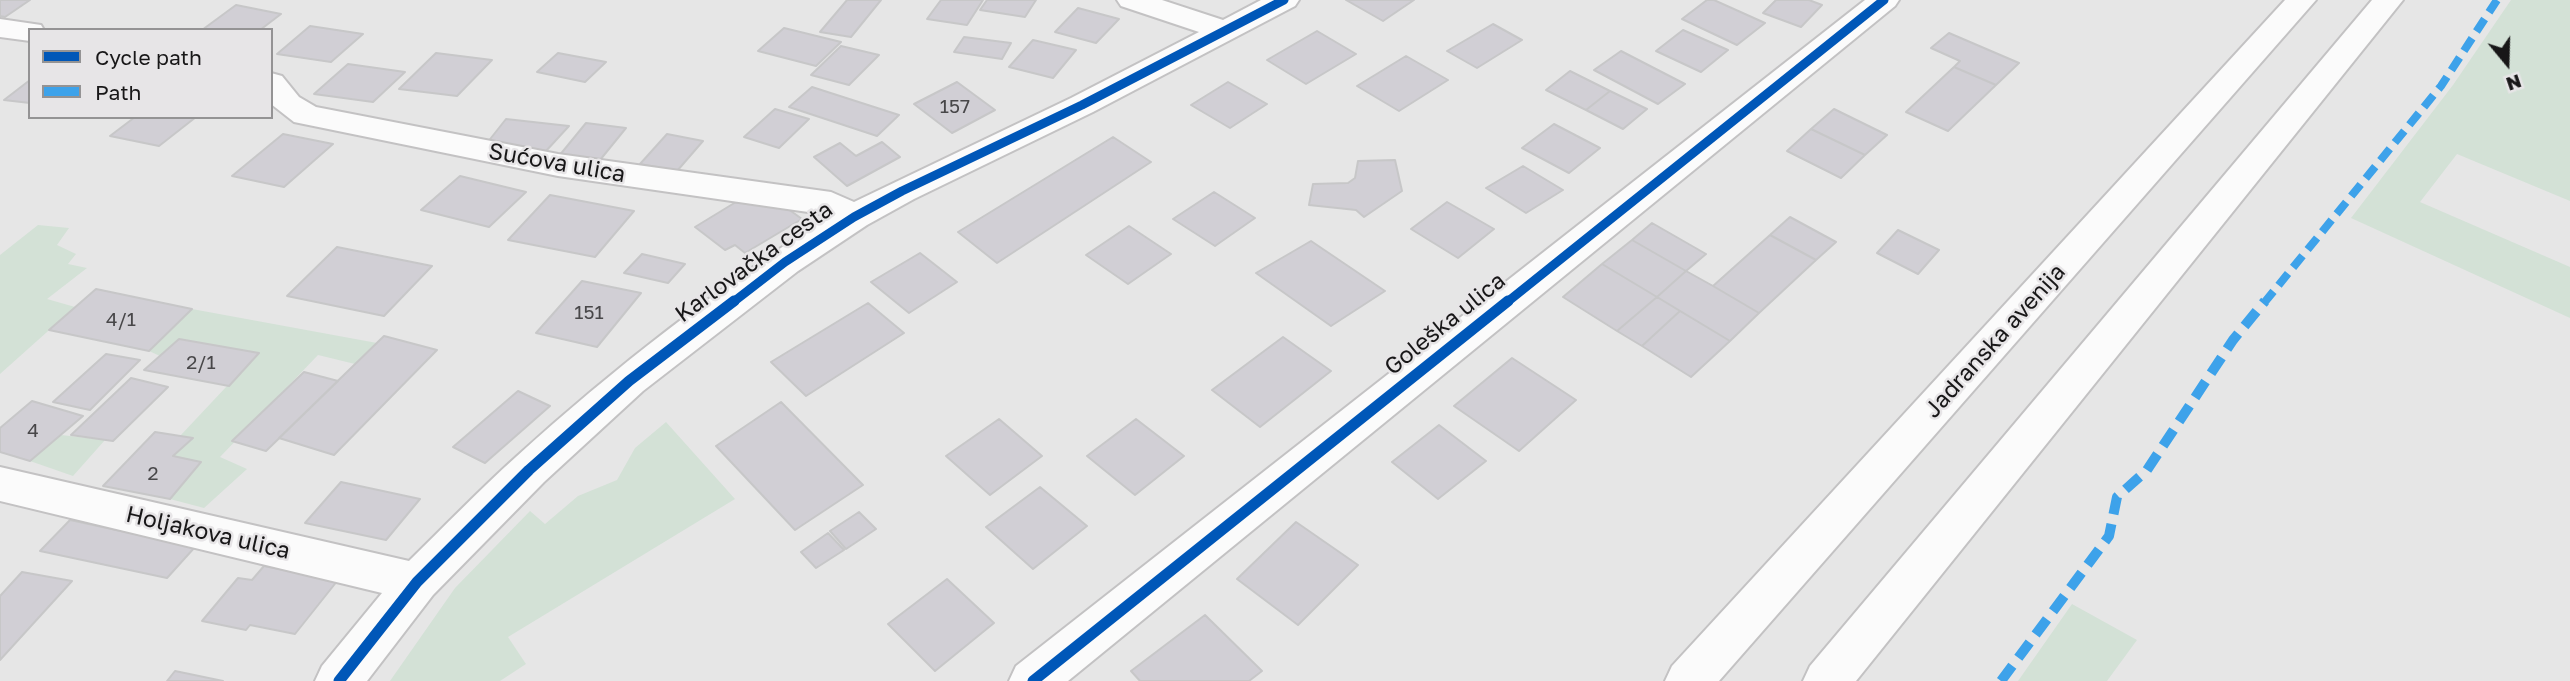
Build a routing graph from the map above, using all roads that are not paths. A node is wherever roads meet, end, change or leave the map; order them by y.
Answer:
1 (1132, 0) edge
2 (1284, 0) edge
3 (1884, 0) edge
4 (2301, 0) edge
5 (2388, 0) edge
6 (0, 28) edge
7 (1227, 31) junction
8 (28, 32) edge
9 (273, 85) edge
10 (854, 217) junction
11 (0, 484) edge
12 (417, 582) junction
13 (339, 681) edge
14 (1033, 681) edge
15 (1689, 681) edge
16 (1827, 681) edge

1 - 7 street
2 - 7 street, Karlovačka cesta
3 - 14 street, Goleška ulica
4 - 15 street, Jadranska avenija
5 - 16 street
6 - 8 street
7 - 10 street, Karlovačka cesta
9 - 10 street, Sućova ulica
10 - 12 street, Karlovačka cesta
11 - 12 street, Holjakova ulica
12 - 13 street, Karlovačka cesta

